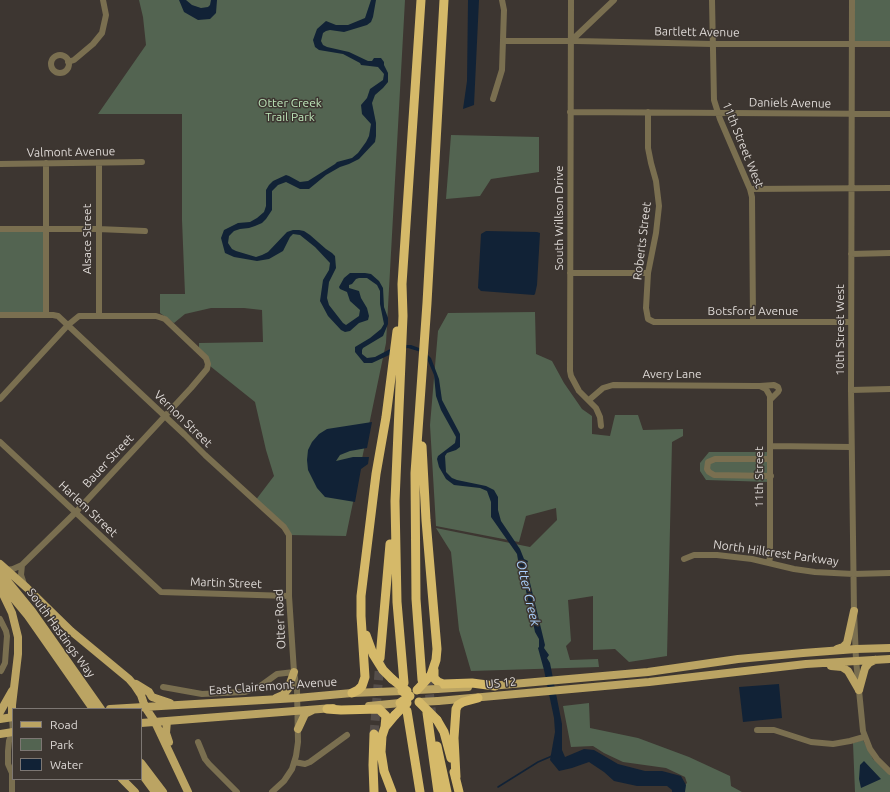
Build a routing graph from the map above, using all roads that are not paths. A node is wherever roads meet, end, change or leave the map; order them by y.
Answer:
1 (103, 0) edge
2 (421, 0) edge
3 (444, 0) edge
4 (502, 0) edge
5 (571, 0) edge
6 (614, 0) edge
7 (712, 0) edge
8 (852, 0) edge
9 (504, 41) junction
10 (571, 41) junction
11 (712, 44) junction
12 (852, 44) junction
13 (890, 44) edge
14 (68, 62) dead end
15 (492, 99) dead end
16 (570, 112) junction
17 (648, 112) junction
18 (718, 113) junction
19 (852, 114) junction
20 (890, 114) edge
21 (142, 162) dead end
22 (46, 163) junction
23 (99, 163) junction
24 (0, 164) edge
25 (890, 188) edge
26 (750, 189) junction
27 (852, 189) junction
28 (0, 229) edge
29 (46, 229) junction
30 (98, 229) junction
31 (145, 231) dead end
32 (890, 253) edge
33 (851, 254) junction
34 (570, 273) junction
35 (648, 274) junction
36 (0, 315) edge
37 (46, 315) junction
38 (99, 315) junction
39 (753, 321) junction
40 (654, 322) joint
41 (851, 322) junction
42 (68, 325) junction
43 (396, 372) junction
44 (760, 386) junction
45 (421, 388) junction
46 (890, 389) edge
47 (767, 390) joint
48 (851, 390) junction
49 (0, 399) edge
50 (589, 400) junction
51 (770, 400) junction
52 (164, 416) junction
53 (601, 426) dead end
54 (0, 442) edge
55 (770, 446) junction
56 (851, 447) junction
57 (770, 459) junction
58 (770, 476) junction
59 (395, 501) junction
60 (76, 512) junction
61 (284, 527) joint
62 (684, 559) dead end
63 (769, 563) junction
64 (0, 564) edge
65 (22, 565) junction
66 (4, 571) edge
67 (853, 574) junction
68 (890, 574) edge
69 (0, 582) edge
70 (363, 584) junction
71 (24, 585) junction
72 (0, 588) edge
73 (161, 592) joint
74 (289, 596) junction
75 (854, 611) junction
76 (0, 619) edge
77 (890, 648) edge
78 (856, 649) junction
79 (835, 650) junction
80 (890, 653) edge
81 (380, 658) tunnel mouth
82 (890, 659) edge
83 (856, 660) junction
84 (876, 660) junction
85 (1, 671) edge
86 (740, 671) junction
87 (294, 672) junction
88 (726, 672) junction
89 (429, 675) junction
90 (129, 679) junction
91 (495, 686) junction
92 (163, 688) dead end
93 (14, 689) junction
94 (437, 689) joint
95 (859, 690) junction
96 (352, 693) junction
97 (87, 695) junction
98 (410, 697) junction
99 (297, 698) junction
100 (478, 698) junction
101 (272, 699) junction
102 (438, 701) joint
103 (179, 704) junction
104 (13, 708) edge
105 (93, 708) edge
106 (100, 708) edge
107 (143, 709) edge
108 (327, 709) junction
109 (298, 710) junction
110 (313, 710) junction
111 (0, 712) edge
112 (12, 717) edge
113 (432, 717) junction
114 (0, 719) edge
115 (167, 721) junction
116 (155, 722) junction
117 (142, 723) edge
118 (385, 727) junction
119 (298, 729) junction
120 (757, 730) dead end
121 (12, 732) edge
122 (0, 734) edge
123 (12, 734) edge
124 (374, 734) tunnel mouth
125 (347, 735) dead end
126 (864, 736) junction
127 (198, 742) dead end
128 (0, 751) edge
129 (8, 751) junction
130 (294, 762) junction
131 (142, 764) edge
132 (890, 772) edge
133 (12, 773) edge
134 (142, 774) edge
135 (182, 778) junction
136 (456, 778) junction
137 (123, 780) edge
138 (12, 792) edge
139 (135, 792) edge
140 (155, 792) edge
141 (163, 792) edge
142 (188, 792) edge
143 (237, 792) edge
144 (272, 792) edge
145 (374, 792) edge
146 (392, 792) edge
147 (420, 792) edge
148 (438, 792) edge
149 (447, 792) edge
150 (459, 792) edge

1 - 14 street
2 - 43 highway
3 - 45 highway
4 - 9 street
5 - 10 street, South Willson Drive
6 - 10 street
7 - 11 street, 11th Street West
8 - 12 street, 10th Street West
9 - 10 street, Bartlett Avenue
9 - 15 street
10 - 11 street, Bartlett Avenue
10 - 16 street, South Willson Drive
11 - 12 street, Bartlett Avenue
11 - 18 street, 11th Street West
12 - 13 street, Bartlett Avenue
12 - 19 street, 10th Street West
16 - 17 street, Daniels Avenue
16 - 34 street, South Willson Drive
17 - 18 street, Daniels Avenue
17 - 35 street, Roberts Street
18 - 19 street, Daniels Avenue
18 - 26 street, 11th Street West
19 - 20 street, Daniels Avenue
19 - 27 street, 10th Street West
21 - 23 street, Valmont Avenue
22 - 23 street, Valmont Avenue
22 - 24 street, Valmont Avenue
22 - 29 street
23 - 30 street, Alsace Street
25 - 27 street
26 - 27 street
26 - 39 street, 11th Street West
27 - 33 street, 10th Street West
28 - 29 street
29 - 30 street
29 - 37 street
30 - 31 street
30 - 38 street, Alsace Street
32 - 33 street
33 - 41 street, 10th Street West
34 - 35 street
34 - 50 street, South Willson Drive
35 - 40 street, Roberts Street
36 - 37 street, Vernon Street
37 - 42 street, Vernon Street
38 - 42 street
38 - 52 street, Bauer Street
39 - 40 street, Botsford Avenue
39 - 41 street, Botsford Avenue
41 - 48 street, 10th Street West
42 - 49 street
42 - 52 street, Vernon Street
43 - 59 highway
43 - 70 highway
44 - 47 street, Avery Lane
44 - 50 street, Avery Lane
44 - 51 street, Avery Lane
45 - 89 highway
45 - 89 highway
46 - 48 street
47 - 51 street, 11th Street
48 - 56 street, 10th Street West
50 - 53 street, South Willson Drive
51 - 55 street, 11th Street
52 - 60 street, Bauer Street
52 - 61 street, Vernon Street
54 - 60 street, Harlem Street
55 - 56 street
55 - 57 street, 11th Street
56 - 67 street, 10th Street West
57 - 58 street, 11th Street
57 - 58 street
58 - 63 street, 11th Street
59 - 81 highway
59 - 98 highway
60 - 65 street, Bauer Street
60 - 73 street, Harlem Street
61 - 74 street, Otter Road
62 - 63 street, North Hillcrest Parkway
63 - 67 street, North Hillcrest Parkway
64 - 66 main road
65 - 66 street, Bauer Street
65 - 71 street
66 - 71 main road
66 - 97 main road, South Hastings Way
67 - 68 street, North Hillcrest Parkway
67 - 75 street, 10th Street West
69 - 97 main road, South Hastings Way
70 - 96 highway
70 - 98 highway, bridge
71 - 90 main road
72 - 93 main road
73 - 74 street, Martin Street
74 - 87 street, Otter Road
75 - 78 street, 10th Street West
75 - 79 main road
76 - 85 street
77 - 78 main road, US 12
78 - 79 main road, US 12
78 - 83 street, 10th Street West
78 - 88 main road
79 - 91 main road, US 12 / US 12
80 - 83 main road
82 - 84 main road, US 12
83 - 84 main road, US 12
83 - 86 main road, US 12
83 - 95 street, 10th Street West
84 - 95 main road
86 - 88 main road, US 12
86 - 95 main road
87 - 92 street
87 - 99 street, Otter Road
87 - 101 main road
88 - 100 main road, US 12 / US 12
89 - 91 highway
89 - 98 highway, bridge
90 - 103 main road
90 - 107 main road
91 - 94 main road, US 12 / US 12
93 - 104 main road
93 - 111 main road
94 - 98 main road, East Clairemont Avenue / US 12, bridge
95 - 126 street, 10th Street West
96 - 98 main road, East Clairemont Avenue / US 12
96 - 99 main road, East Clairemont Avenue / US 12
97 - 105 main road, South Hastings Way
97 - 106 main road, South Hastings Way
98 - 102 main road, East Clairemont Avenue / US 12, bridge
98 - 108 main road, East Clairemont Avenue / US 12
98 - 113 highway, bridge
98 - 118 highway, bridge
98 - 147 highway
99 - 101 main road, East Clairemont Avenue / US 12
99 - 109 street, Otter Road
100 - 102 main road, US 12 / US 12
100 - 136 highway
101 - 103 main road, East Clairemont Avenue / US 12
103 - 107 main road, East Clairemont Avenue / US 12
107 - 116 main road
108 - 110 main road, East Clairemont Avenue / US 12
108 - 118 highway
109 - 110 main road, East Clairemont Avenue / US 12
109 - 115 main road, East Clairemont Avenue / US 12
109 - 119 street, Otter Road
110 - 119 main road
112 - 114 main road
113 - 136 highway
113 - 148 highway
113 - 149 highway
115 - 116 main road, East Clairemont Avenue / US 12
115 - 135 main road
116 - 117 main road, East Clairemont Avenue / US 12
116 - 135 main road
118 - 146 highway
119 - 130 street, Otter Road
120 - 126 street
121 - 122 main road
123 - 129 street
124 - 145 highway
125 - 130 street
126 - 132 street
127 - 143 street
128 - 129 street
129 - 133 street
130 - 144 street, Otter Road
131 - 141 main road
133 - 138 street
134 - 140 main road
135 - 142 main road
136 - 150 highway
137 - 139 main road

